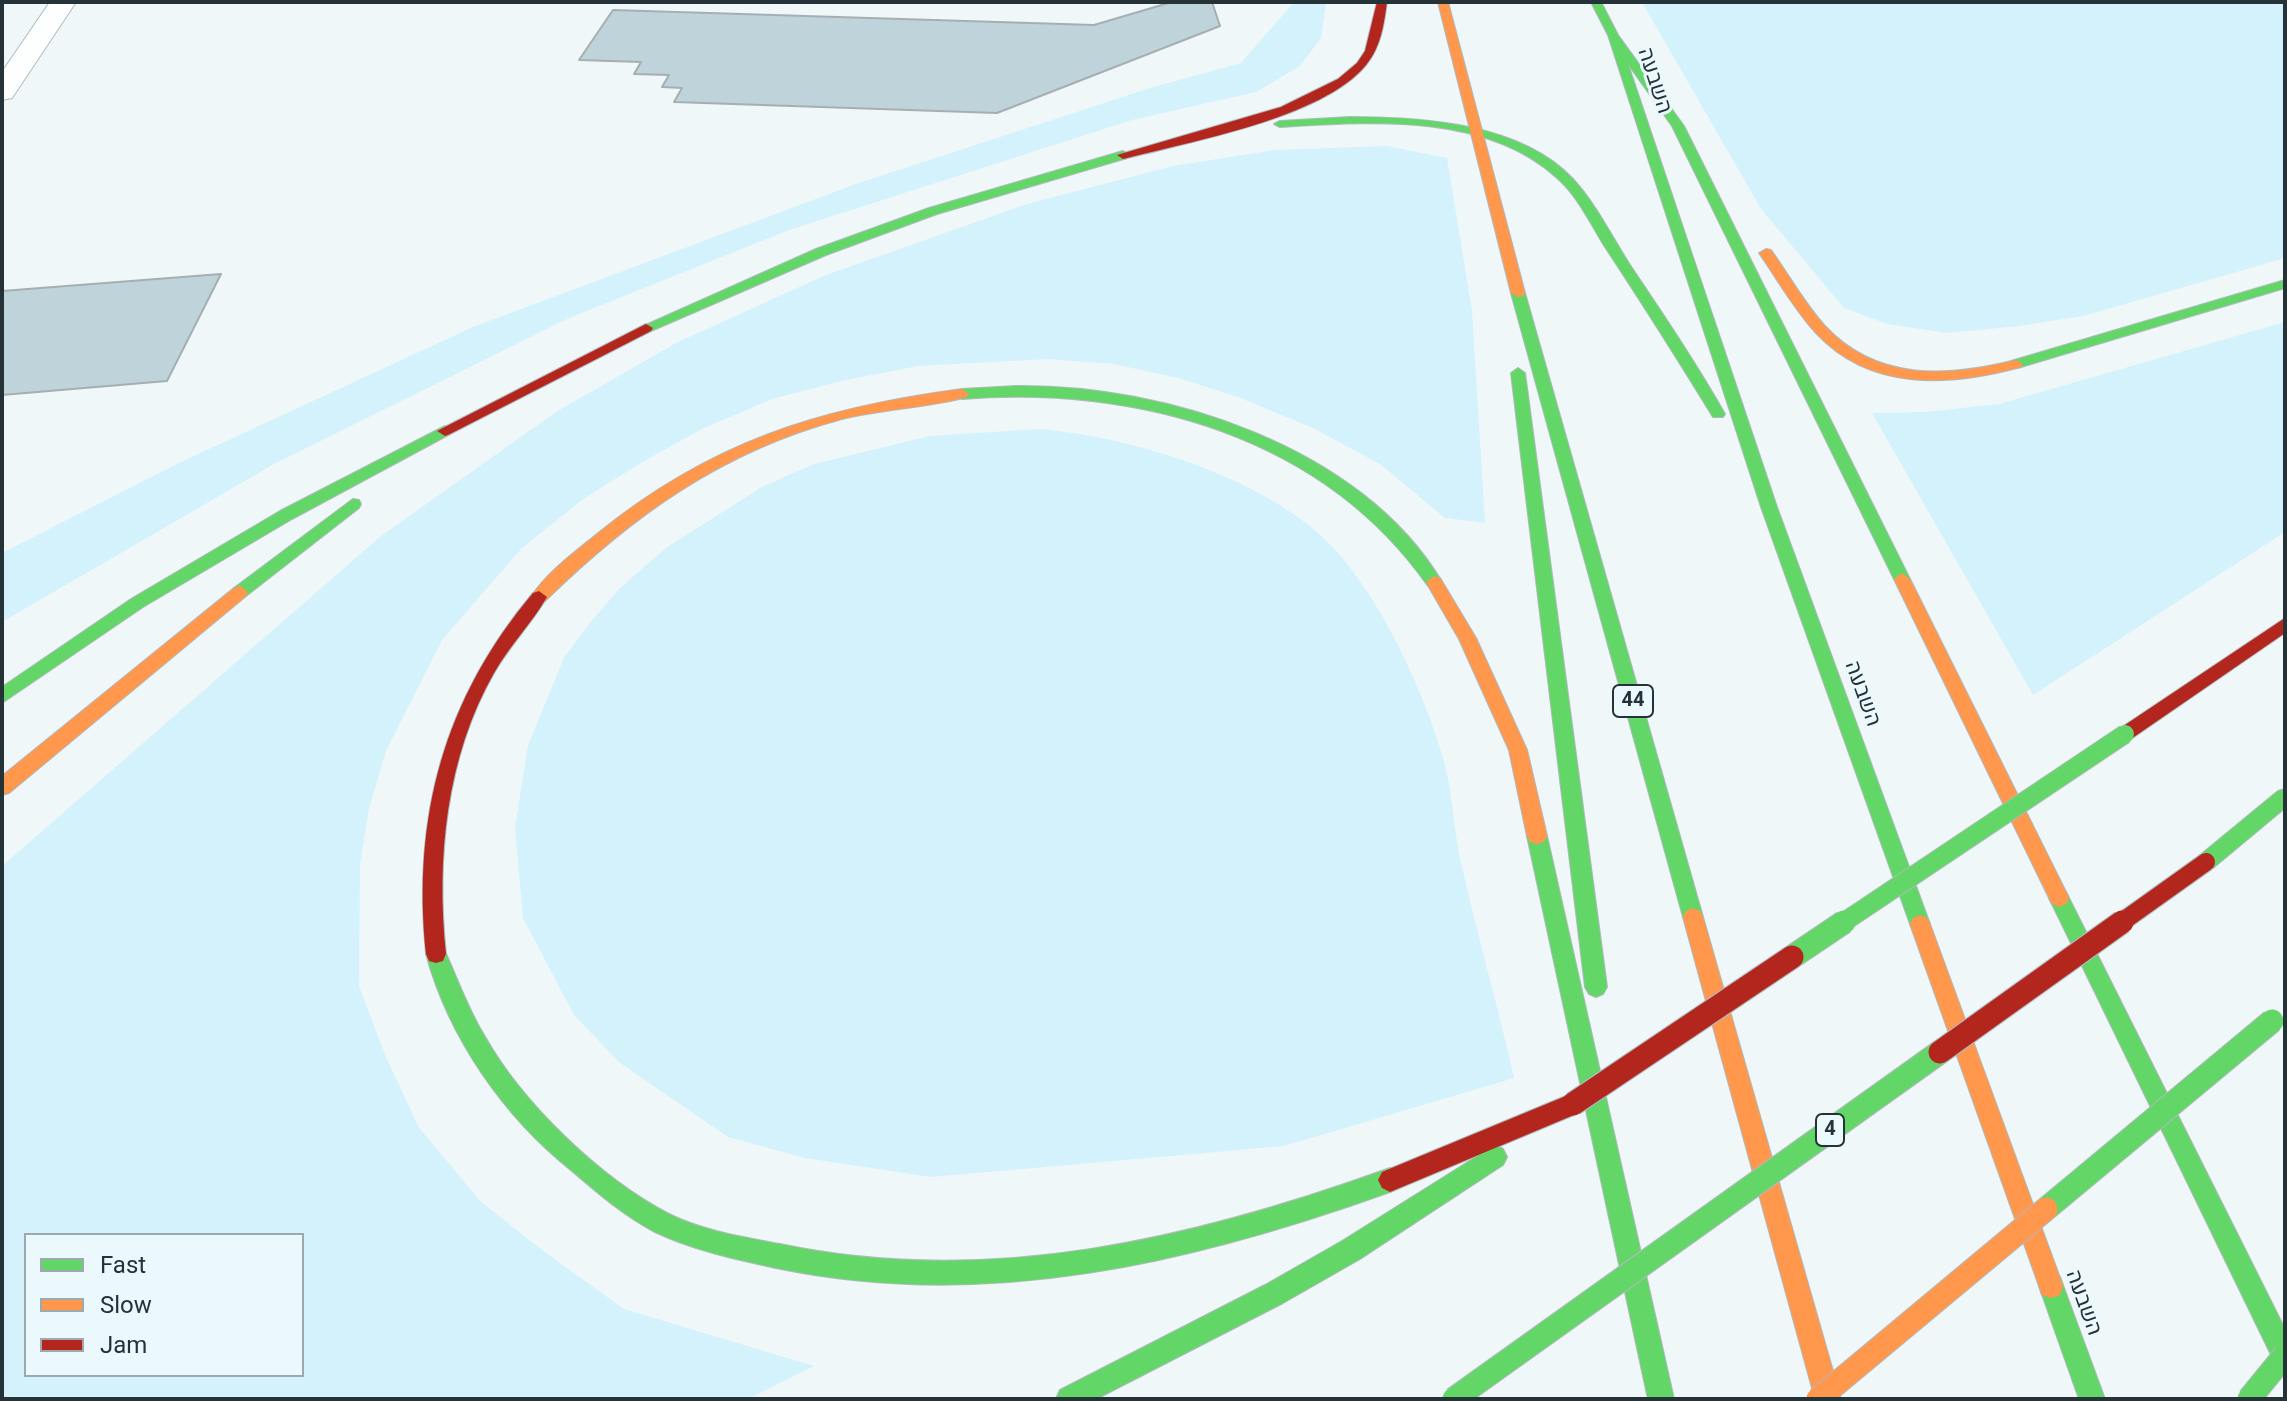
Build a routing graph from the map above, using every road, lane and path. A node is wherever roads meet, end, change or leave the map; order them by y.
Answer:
1 (63, 2) edge
2 (1382, 2) edge
3 (1443, 2) edge
4 (1596, 2) edge
5 (1613, 35) junction
6 (2, 92) edge
7 (1678, 126) junction
8 (1202, 135) junction
9 (1479, 135) junction
10 (1499, 224) junction
11 (2285, 284) edge
12 (485, 410) junction
13 (1769, 507) junction
14 (2285, 624) edge
15 (2, 696) edge
16 (2, 787) edge
17 (2285, 797) edge
18 (1599, 1011) dead end
19 (2279, 1015) edge
20 (1605, 1059) dead end
21 (1573, 1104) junction
22 (1627, 1232) junction
23 (2285, 1356) edge
24 (1069, 1399) edge
25 (1454, 1399) edge
26 (1661, 1399) edge
27 (1818, 1399) edge
28 (1828, 1399) edge
29 (2092, 1399) edge
30 (2249, 1399) edge

1 - 6 street
2 - 8 highway
3 - 9 highway, 44
4 - 5 highway, השבעה
5 - 7 highway
5 - 13 highway, השבעה
7 - 11 highway
7 - 23 highway
8 - 9 highway
8 - 12 highway
9 - 10 highway, 44
9 - 13 highway
10 - 18 highway
10 - 28 highway, 44
12 - 15 highway
12 - 16 highway
13 - 29 highway, השבעה
14 - 21 highway, bridge
17 - 25 highway, 4, bridge
19 - 27 highway, bridge
20 - 22 highway
21 - 22 highway
21 - 24 highway
22 - 26 highway
23 - 30 highway, bridge

